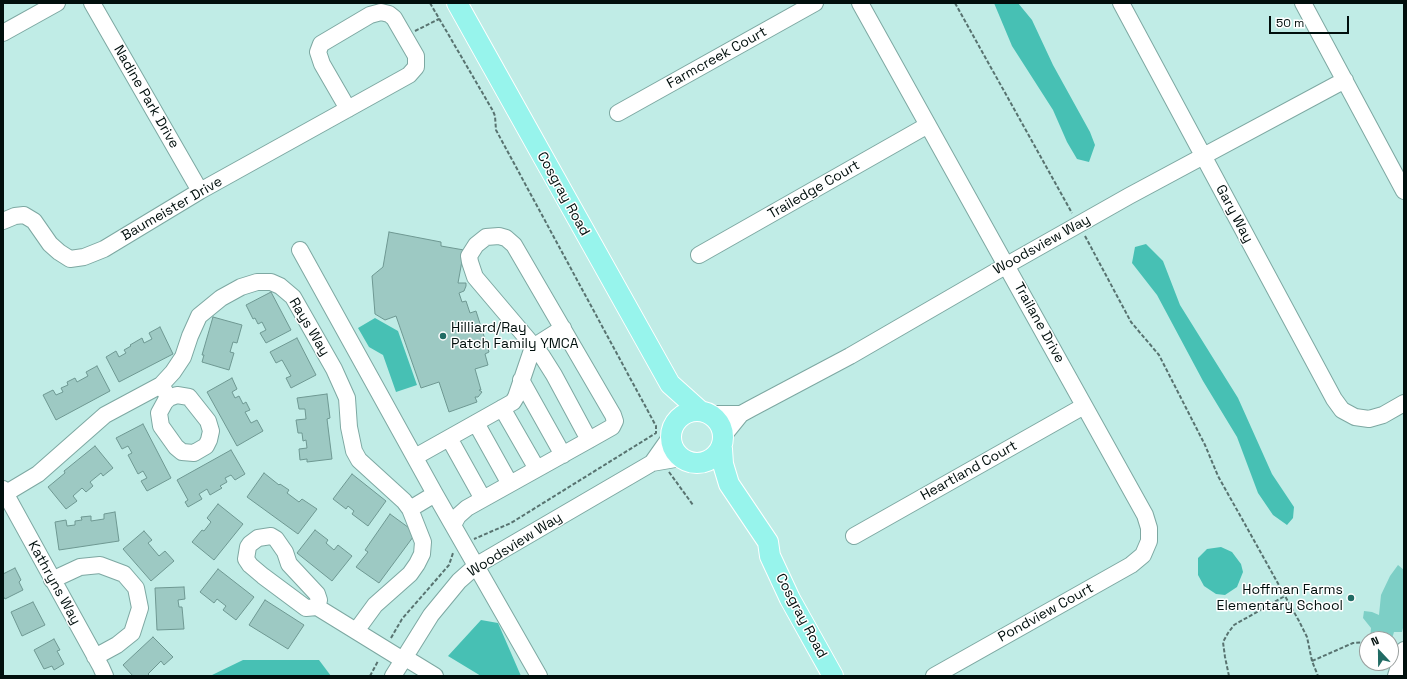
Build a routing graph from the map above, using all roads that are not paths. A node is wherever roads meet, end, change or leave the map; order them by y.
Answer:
1 (58, 3) edge
2 (92, 3) edge
3 (457, 3) edge
4 (815, 3) edge
5 (860, 3) edge
6 (1121, 3) edge
7 (1304, 3) edge
8 (3, 33) edge
9 (1344, 80) junction
10 (348, 109) junction
11 (618, 113) dead end
12 (928, 125) junction
13 (1203, 156) junction
14 (200, 191) junction
15 (1404, 191) edge
16 (3, 221) edge
17 (300, 250) dead end
18 (699, 255) dead end
19 (1007, 265) junction
20 (563, 328) junction
21 (533, 346) junction
22 (522, 380) junction
23 (670, 384) junction
24 (1404, 403) edge
25 (1084, 406) junction
26 (502, 408) junction
27 (705, 412) junction
28 (741, 414) junction
29 (476, 423) junction
30 (673, 430) junction
31 (449, 438) junction
32 (589, 440) junction
33 (723, 442) junction
34 (563, 455) junction
35 (415, 457) junction
36 (689, 461) junction
37 (652, 463) junction
38 (537, 469) junction
39 (510, 484) junction
40 (4, 493) edge
41 (435, 494) junction
42 (483, 499) junction
43 (410, 509) junction
44 (453, 525) junction
45 (854, 536) dead end
46 (1149, 541) joint
47 (770, 556) junction
48 (476, 566) junction
49 (52, 580) junction
50 (317, 607) junction
51 (356, 631) junction
52 (1404, 650) edge
53 (95, 657) junction
54 (403, 658) junction
55 (105, 676) edge
56 (393, 676) edge
57 (435, 676) edge
58 (539, 676) edge
59 (833, 676) edge
60 (934, 676) edge
61 (1396, 676) edge

1 - 8 street
2 - 14 street, Nadine Park Drive
3 - 23 main road, Cosgray Road
4 - 11 street, Farmcreek Court
5 - 12 street, Trailane Drive
6 - 13 street, Gary Way
7 - 9 street
9 - 13 street, Woodsview Way
9 - 15 street
10 - 10 street, Baumeister Drive
10 - 14 street, Baumeister Drive
12 - 18 street, Trailedge Court
12 - 19 street, Trailane Drive
13 - 19 street, Woodsview Way
13 - 24 street, Gary Way
14 - 16 street, Baumeister Drive
17 - 35 street
19 - 25 street, Trailane Drive
19 - 28 street, Woodsview Way
20 - 21 street
20 - 21 street
20 - 32 street
21 - 22 street
21 - 32 street
22 - 26 street
22 - 34 street
23 - 27 main road, Cosgray Road
23 - 30 main road, Cosgray Road
25 - 45 street, Heartland Court
25 - 46 street, Trailane Drive
26 - 29 street
26 - 38 street
27 - 28 street, Woodsview Way
27 - 30 main road
27 - 33 main road
28 - 33 street, Woodsview Way
29 - 31 street
29 - 39 street
30 - 36 main road
30 - 37 street, Woodsview Way
31 - 35 street
31 - 42 street
32 - 34 street
33 - 36 main road
33 - 47 main road, Cosgray Road
34 - 38 street
35 - 41 street
36 - 37 street, Woodsview Way
36 - 47 main road, Cosgray Road
37 - 48 street, Woodsview Way
38 - 39 street
39 - 42 street
40 - 43 street, Rays Way
40 - 49 street, Kathryns Way
41 - 43 street
41 - 44 street
42 - 44 street
43 - 51 street, Rays Way
44 - 48 street
46 - 60 street, Pondview Court
47 - 59 main road, Cosgray Road
48 - 54 street, Woodsview Way
48 - 58 street
49 - 53 street, Kathryns Way
49 - 53 street
50 - 50 street
50 - 51 street
51 - 54 street
52 - 61 street
53 - 55 street, Kathryns Way
54 - 56 street, Woodsview Way
54 - 57 street

